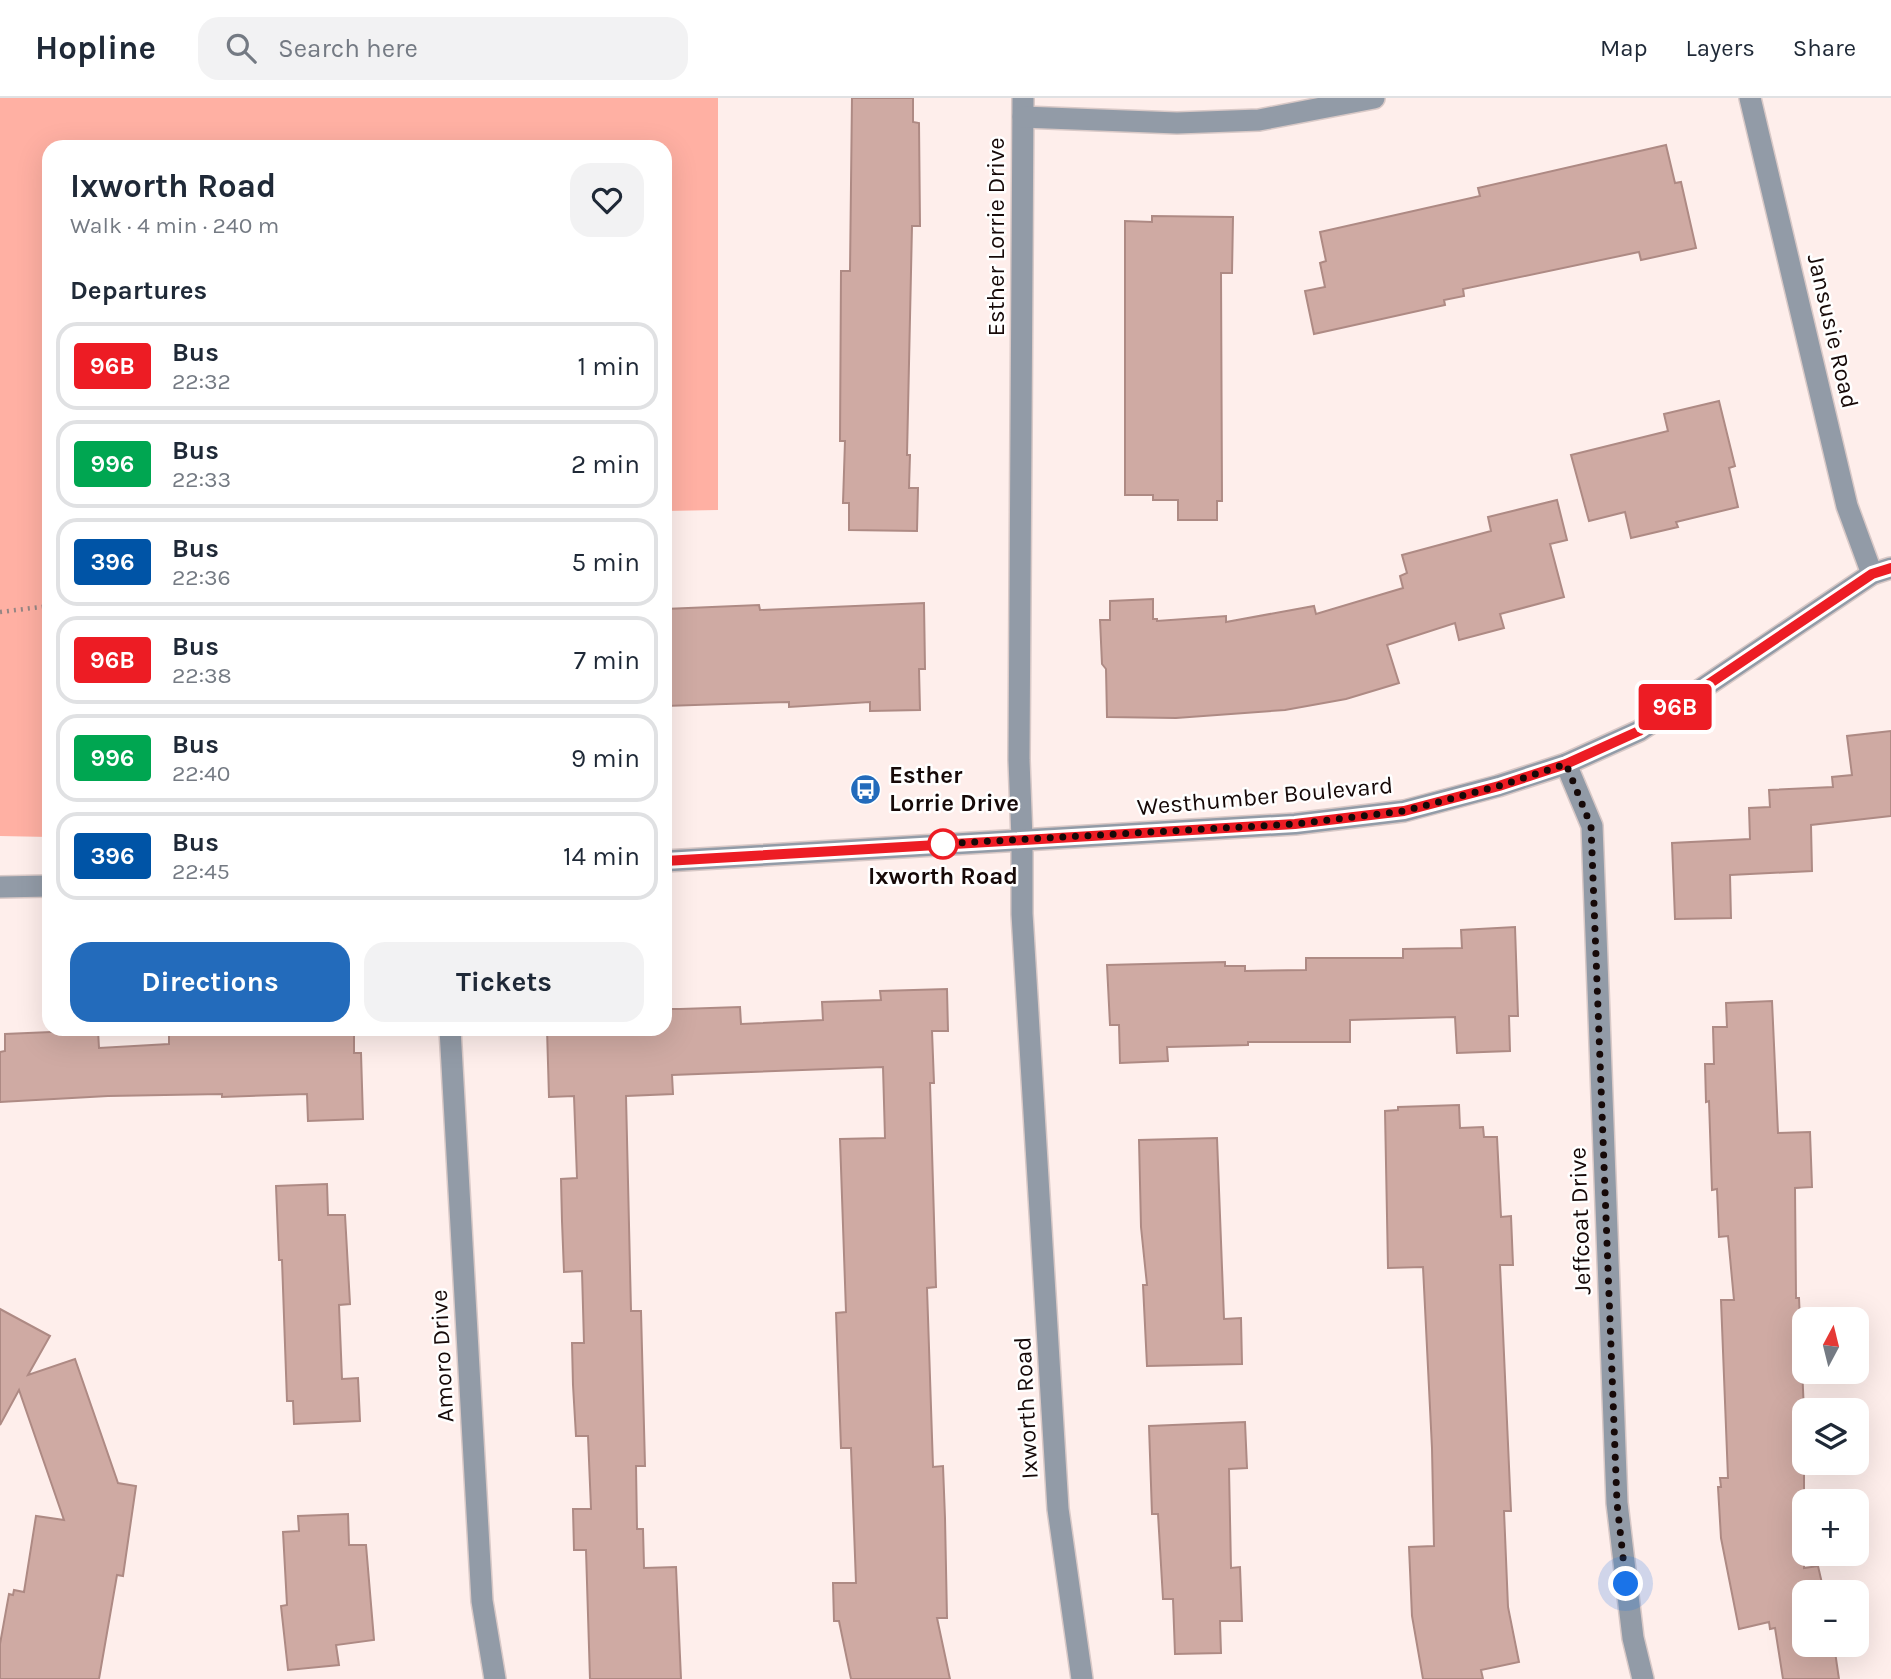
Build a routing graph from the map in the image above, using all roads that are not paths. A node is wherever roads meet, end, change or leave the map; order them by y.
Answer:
1 (1374, 98) edge
2 (1750, 98) edge
3 (1023, 108) edge
4 (1881, 571) edge
5 (1566, 764) junction
6 (1022, 839) junction
7 (672, 861) edge
8 (42, 886) edge
9 (0, 887) edge
10 (450, 1036) edge
11 (495, 1679) edge
12 (1082, 1679) edge
13 (1643, 1679) edge

1 - 3 street
2 - 4 street, Jansusie Road
3 - 6 street, Esther Lorrie Drive
4 - 5 street, Westhumber Boulevard
5 - 6 street, Westhumber Boulevard
5 - 13 street, Jeffcoat Drive
6 - 7 street, Westhumber Boulevard
6 - 12 street, Ixworth Road
8 - 9 street
10 - 11 street, Amoro Drive

